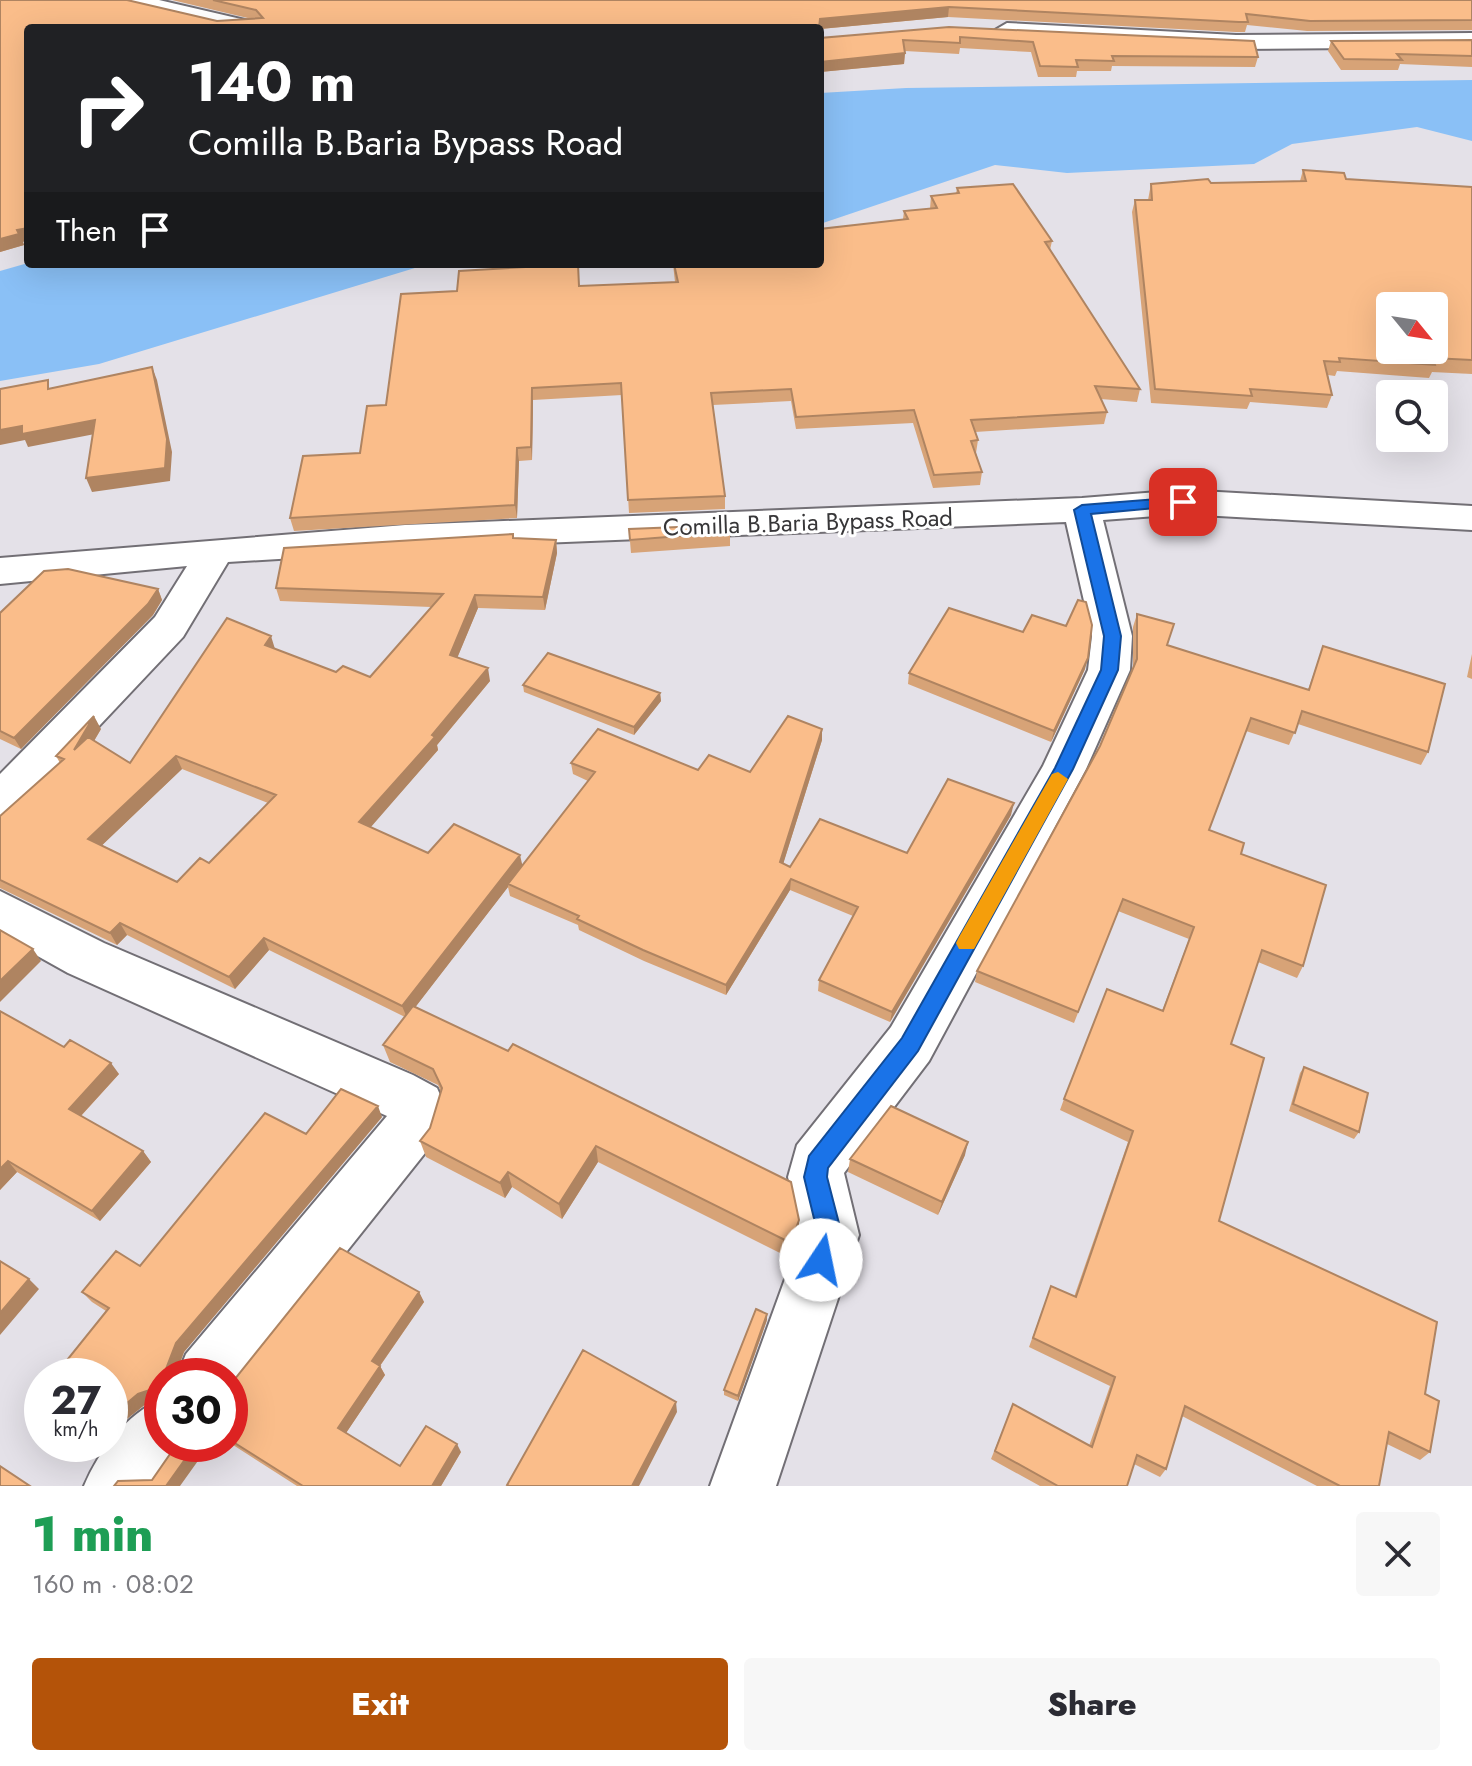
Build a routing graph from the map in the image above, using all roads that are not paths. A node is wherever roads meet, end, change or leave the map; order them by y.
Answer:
1 (129, 0) edge
2 (233, 24) edge
3 (979, 29) edge
4 (1472, 40) edge
5 (1082, 510) junction
6 (1472, 518) edge
7 (215, 551) junction
8 (0, 571) edge
9 (0, 802) edge
10 (0, 911) edge
11 (223, 1358) edge
12 (144, 1453) edge
13 (117, 1486) edge
14 (743, 1486) edge

1 - 2 street
3 - 4 street
5 - 6 street, Comilla B.Baria Bypass Road
5 - 7 street, Comilla B.Baria Bypass Road
5 - 14 street
7 - 8 street, Comilla B.Baria Bypass Road
7 - 9 street
10 - 11 street
12 - 13 street

